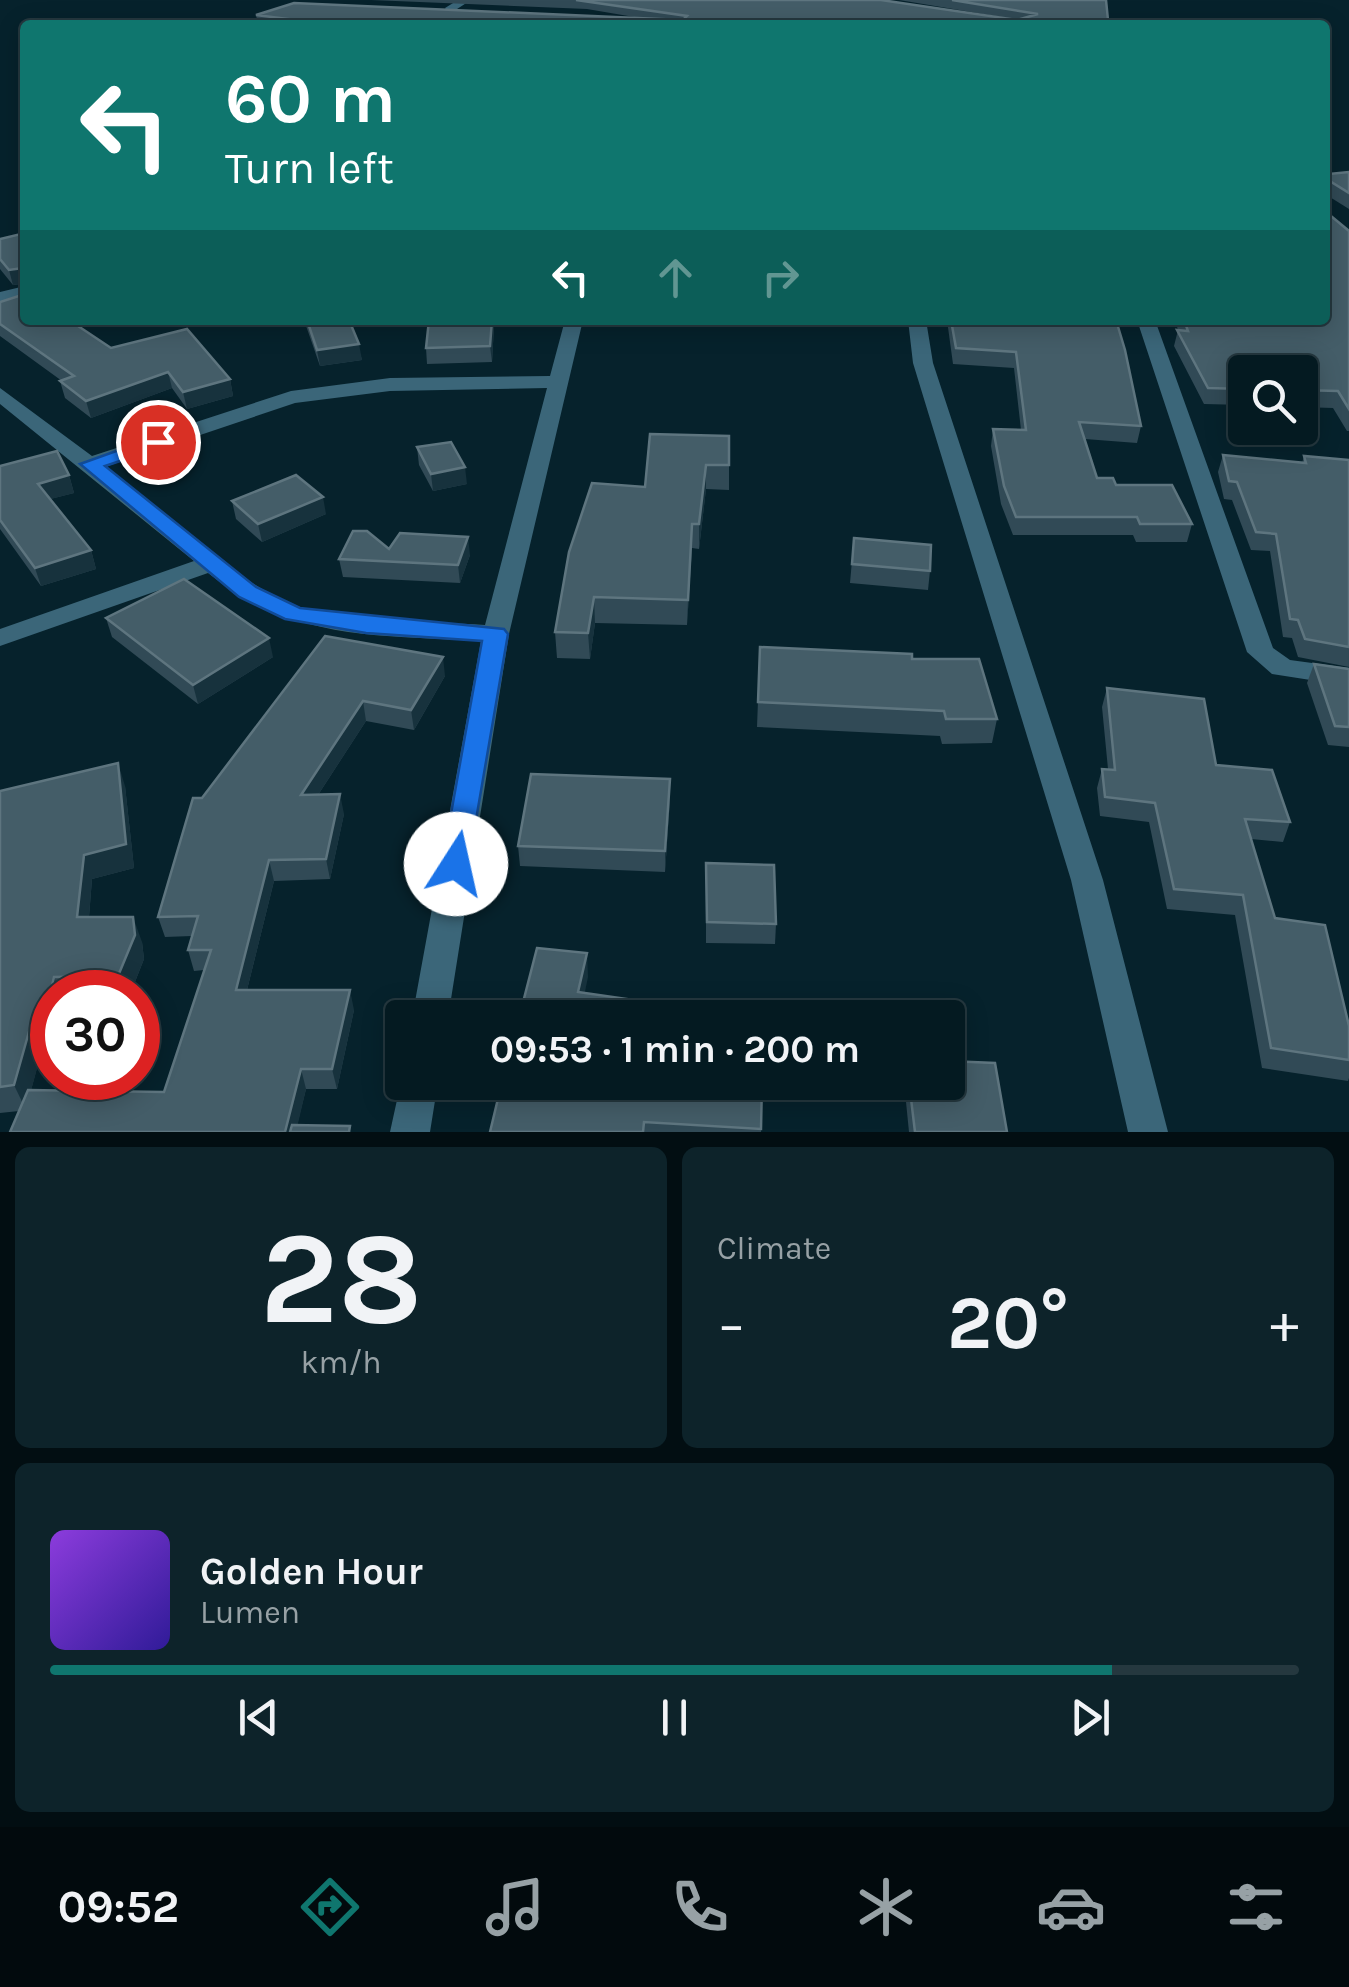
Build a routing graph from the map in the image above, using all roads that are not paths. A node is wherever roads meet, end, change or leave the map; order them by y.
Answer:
1 (468, 7) edge
2 (448, 13) edge
3 (573, 325) edge
4 (918, 325) edge
5 (1148, 325) edge
6 (558, 382) junction
7 (0, 394) edge
8 (90, 464) junction
9 (212, 563) junction
10 (496, 634) junction
11 (0, 638) edge
12 (1349, 677) edge
13 (433, 1000) edge
14 (416, 1100) edge
15 (410, 1132) edge
16 (1148, 1132) edge

1 - 2 street
3 - 6 street
4 - 16 street
5 - 12 street
6 - 8 street
6 - 10 street
7 - 8 street
8 - 9 street
9 - 10 street
9 - 11 street
10 - 13 street
14 - 15 street

